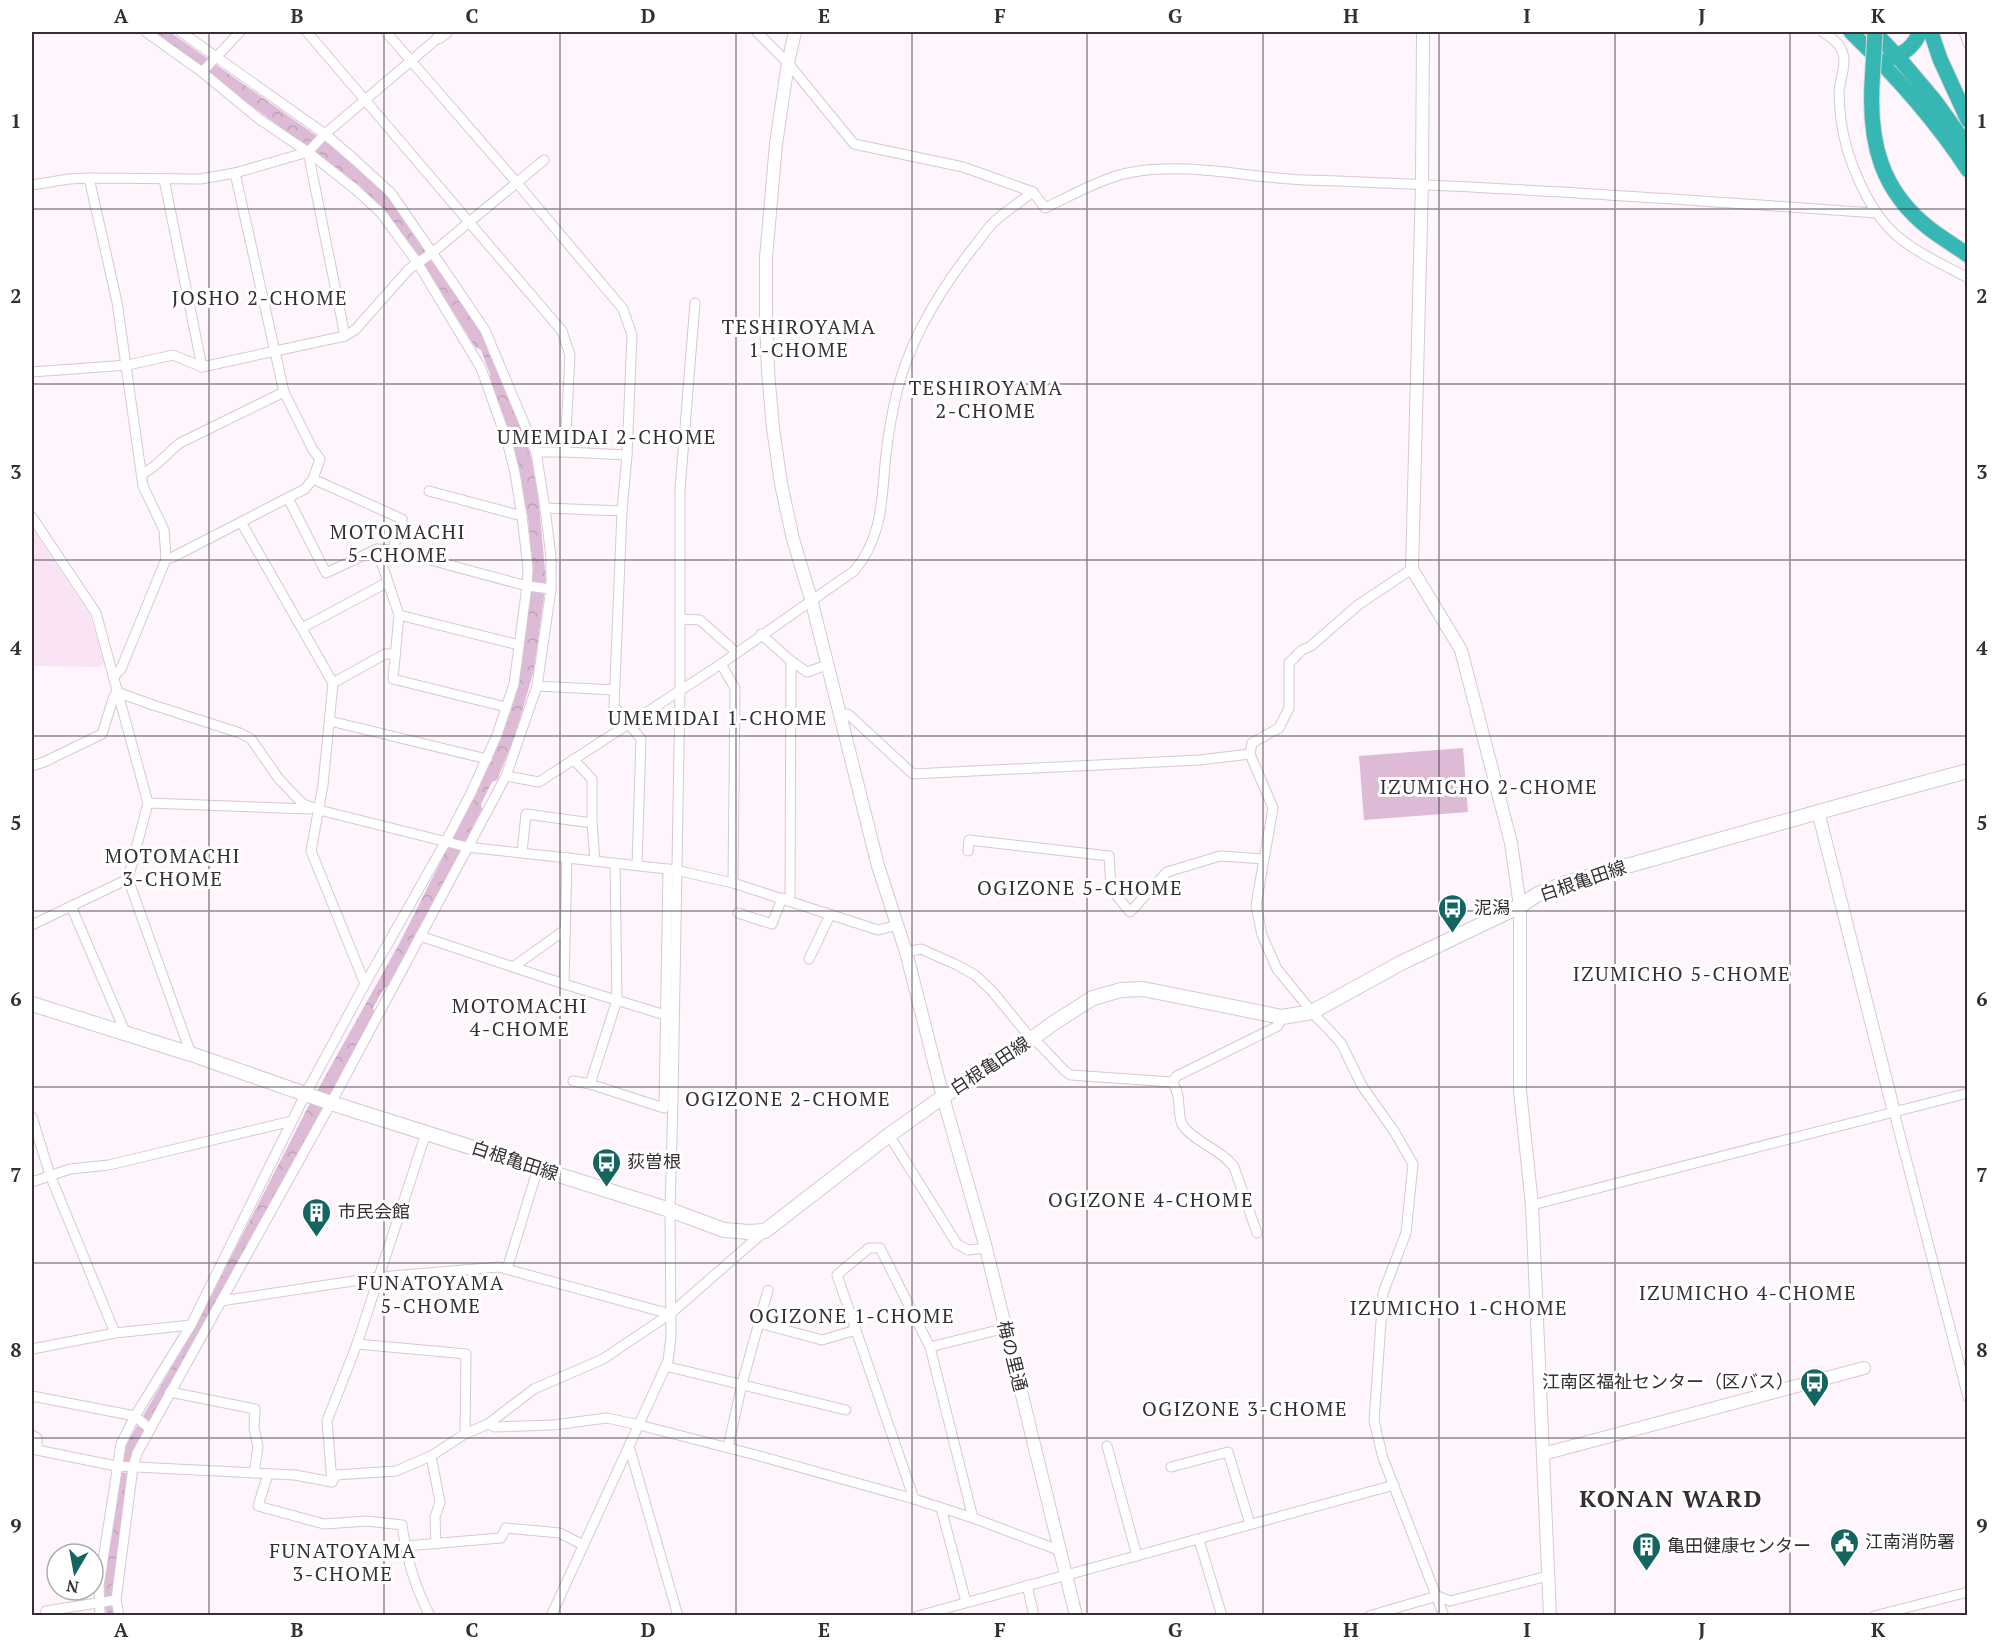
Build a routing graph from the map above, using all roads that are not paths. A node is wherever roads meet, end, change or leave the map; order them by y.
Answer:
1 (146, 32) edge
2 (181, 32) edge
3 (239, 32) edge
4 (307, 32) edge
5 (386, 32) edge
6 (758, 32) edge
7 (795, 32) edge
8 (1423, 32) edge
9 (1823, 32) edge
10 (1851, 32) edge
11 (1875, 32) edge
12 (1920, 32) edge
13 (1931, 32) edge
14 (1964, 32) edge
15 (443, 34) edge
16 (1968, 43) edge
17 (1897, 56) junction
18 (216, 57) junction
19 (1877, 57) junction
20 (411, 62) junction
21 (788, 63) junction
22 (201, 72) junction
23 (367, 100) junction
24 (1968, 120) edge
25 (325, 134) junction
26 (1968, 147) edge
27 (308, 152) junction
28 (544, 160) dead end
29 (1968, 170) edge
30 (235, 173) junction
31 (89, 178) junction
32 (164, 179) junction
33 (517, 183) junction
34 (1422, 183) junction
35 (32, 185) edge
36 (1033, 192) junction
37 (1876, 213) junction
38 (470, 222) junction
39 (432, 253) junction
40 (1968, 255) edge
41 (417, 262) junction
42 (1968, 278) edge
43 (695, 303) dead end
44 (345, 336) junction
45 (274, 351) junction
46 (128, 365) junction
47 (202, 367) junction
48 (32, 372) edge
49 (284, 392) junction
50 (536, 452) junction
51 (565, 452) junction
52 (627, 455) junction
53 (141, 474) junction
54 (313, 479) junction
55 (429, 491) dead end
56 (288, 498) junction
57 (545, 508) junction
58 (622, 511) junction
59 (522, 516) junction
60 (32, 517) edge
61 (241, 522) junction
62 (377, 549) junction
63 (393, 550) junction
64 (166, 559) junction
65 (1412, 569) junction
66 (388, 582) junction
67 (527, 586) junction
68 (550, 589) junction
69 (811, 599) junction
70 (399, 615) junction
71 (681, 619) junction
72 (302, 628) junction
73 (761, 634) junction
74 (519, 645) junction
75 (737, 653) junction
76 (394, 654) junction
77 (791, 661) junction
78 (721, 664) junction
79 (827, 666) junction
80 (113, 677) junction
81 (333, 684) junction
82 (537, 686) junction
83 (614, 690) junction
84 (680, 690) junction
85 (117, 692) junction
86 (506, 707) junction
87 (839, 715) junction
88 (330, 721) junction
89 (627, 724) junction
90 (1250, 754) junction
91 (487, 759) junction
92 (573, 759) junction
93 (32, 766) edge
94 (1968, 771) edge
95 (506, 776) junction
96 (147, 803) junction
97 (319, 810) junction
98 (1818, 811) junction
99 (592, 824) junction
100 (446, 841) junction
101 (467, 847) junction
102 (968, 851) dead end
103 (522, 852) junction
104 (567, 858) junction
105 (1264, 860) junction
106 (595, 861) junction
107 (615, 863) junction
108 (637, 865) junction
109 (672, 869) junction
110 (128, 879) junction
111 (733, 883) junction
112 (786, 899) junction
113 (71, 906) junction
114 (1520, 906) junction
115 (738, 913) dead end
116 (830, 915) junction
117 (32, 925) edge
118 (898, 926) junction
119 (565, 930) junction
120 (420, 936) junction
121 (906, 952) junction
122 (809, 959) dead end
123 (513, 967) junction
124 (364, 984) junction
125 (564, 984) junction
126 (617, 1000) junction
127 (32, 1004) edge
128 (1312, 1012) junction
129 (665, 1015) junction
130 (1282, 1017) junction
131 (126, 1034) junction
132 (1033, 1038) junction
133 (191, 1054) junction
134 (573, 1081) dead end
135 (1172, 1082) junction
136 (590, 1084) junction
137 (306, 1093) junction
138 (1968, 1093) edge
139 (943, 1097) junction
140 (331, 1103) junction
141 (1894, 1113) junction
142 (32, 1117) edge
143 (292, 1121) junction
144 (426, 1133) junction
145 (889, 1135) junction
146 (538, 1168) junction
147 (50, 1175) junction
148 (32, 1182) edge
149 (1532, 1205) junction
150 (670, 1210) junction
151 (765, 1231) junction
152 (1257, 1233) dead end
153 (986, 1248) junction
154 (507, 1269) junction
155 (380, 1277) junction
156 (768, 1290) dead end
157 (221, 1302) junction
158 (670, 1314) junction
159 (759, 1323) junction
160 (191, 1325) junction
161 (1006, 1329) junction
162 (856, 1330) junction
163 (115, 1333) junction
164 (357, 1344) junction
165 (930, 1347) junction
166 (32, 1349) edge
167 (665, 1366) junction
168 (1864, 1368) dead end
169 (742, 1384) junction
170 (170, 1392) junction
171 (32, 1396) edge
172 (1968, 1397) edge
173 (846, 1410) dead end
174 (135, 1416) junction
175 (488, 1424) junction
176 (639, 1425) junction
177 (150, 1428) junction
178 (465, 1434) junction
179 (32, 1435) edge
180 (629, 1446) junction
181 (1107, 1446) dead end
182 (728, 1448) junction
183 (1543, 1454) junction
184 (430, 1455) junction
185 (116, 1466) junction
186 (133, 1467) junction
187 (1171, 1467) dead end
188 (254, 1473) junction
189 (268, 1474) junction
190 (332, 1482) junction
191 (1394, 1485) junction
192 (914, 1499) junction
193 (941, 1508) junction
194 (973, 1518) junction
195 (1250, 1524) junction
196 (1199, 1540) junction
197 (105, 1544) edge
198 (436, 1544) junction
199 (583, 1545) junction
200 (405, 1546) junction
201 (1060, 1551) junction
202 (1137, 1556) junction
203 (1066, 1575) junction
204 (1548, 1576) junction
205 (1027, 1585) junction
206 (1968, 1592) edge
207 (1437, 1596) junction
208 (116, 1600) junction
209 (105, 1601) edge
210 (100, 1602) joint
211 (966, 1602) junction
212 (935, 1613) edge
213 (45, 1616) edge
214 (100, 1616) edge
215 (118, 1616) edge
216 (430, 1616) edge
217 (551, 1616) edge
218 (678, 1616) edge
219 (918, 1616) edge
220 (1034, 1616) edge
221 (1076, 1616) edge
222 (1222, 1616) edge
223 (1369, 1616) edge
224 (1444, 1616) edge
225 (1550, 1616) edge
226 (1874, 1616) edge

1 - 22 street
2 - 18 street
3 - 18 street
4 - 23 street
5 - 20 street
6 - 21 street
7 - 21 street, 梅の里通
8 - 34 street
9 - 37 street
10 - 19 highway
11 - 17 highway
11 - 40 highway, bridge
12 - 17 highway
13 - 24 highway
14 - 16 street
15 - 20 street
17 - 19 highway
17 - 26 highway
18 - 22 street
18 - 25 street
19 - 29 highway
20 - 23 street
20 - 33 street
21 - 36 street
21 - 69 street, 梅の里通
22 - 27 street
23 - 25 street
23 - 38 street
25 - 27 street
25 - 39 street
27 - 30 street
27 - 41 street
27 - 44 street
28 - 33 street
30 - 32 street
30 - 45 street
31 - 32 street
31 - 35 street
31 - 46 street
32 - 47 street
33 - 38 street
33 - 52 street
34 - 36 street
34 - 37 street
34 - 65 street
36 - 69 street
37 - 42 street
38 - 39 street
38 - 51 street
39 - 41 street
39 - 50 street
41 - 44 street
41 - 59 street
43 - 71 street
44 - 45 street
45 - 47 street
45 - 49 street
46 - 47 street
46 - 48 street
46 - 53 street
49 - 53 street
49 - 54 street
50 - 51 street
50 - 57 street
51 - 52 street
52 - 58 street
53 - 64 street
54 - 56 street
54 - 63 street
55 - 59 street
56 - 61 street
56 - 62 street
57 - 58 street
57 - 68 street
58 - 83 street
59 - 67 street
60 - 80 street
61 - 64 street
61 - 72 street
62 - 63 street
62 - 66 street
63 - 67 street
64 - 80 street
65 - 90 street
65 - 114 street
66 - 70 street
66 - 72 street
67 - 68 street
67 - 74 street
68 - 82 street
69 - 73 street
69 - 79 street, 梅の里通
70 - 74 street
70 - 76 street
71 - 75 street
71 - 84 street
72 - 81 street
73 - 75 street
73 - 77 street
74 - 86 street
75 - 78 street
76 - 81 street
76 - 86 street
77 - 79 street
77 - 112 street
78 - 84 street
78 - 111 street
79 - 87 street, 梅の里通
80 - 85 street
81 - 88 street
82 - 83 street
82 - 95 street
83 - 89 street
84 - 89 street
84 - 109 street
85 - 93 street
85 - 96 street
85 - 97 street
86 - 91 street
87 - 90 street
87 - 118 street, 梅の里通
88 - 91 street
88 - 97 street
89 - 92 street
89 - 108 street
90 - 105 street
91 - 100 street
92 - 95 street
92 - 99 street
94 - 98 main road, 白根亀田線
95 - 101 street
96 - 97 street
96 - 110 street
97 - 100 street
97 - 124 street
98 - 114 main road, 白根亀田線
98 - 141 street
99 - 103 street
99 - 106 street
100 - 101 street
100 - 124 street
101 - 103 street
101 - 120 street
102 - 105 street
103 - 104 street
104 - 106 street
104 - 119 street
105 - 128 street
106 - 107 street
107 - 108 street
107 - 126 street
108 - 109 street
109 - 111 street
109 - 129 street
109 - 150 street
110 - 113 street
110 - 133 street
111 - 112 street
112 - 115 street
112 - 116 street
113 - 117 street
113 - 131 street
114 - 128 main road, 白根亀田線
114 - 149 street
116 - 118 street
116 - 122 street
118 - 121 street, 梅の里通
119 - 123 street
119 - 125 street
120 - 123 street
120 - 140 street
121 - 132 street
121 - 139 street, 梅の里通
123 - 125 street
124 - 137 street
125 - 126 street
126 - 129 street
126 - 136 street
127 - 131 main road, 白根亀田線
128 - 130 main road, 白根亀田線
128 - 191 street
129 - 136 street
130 - 132 main road, 白根亀田線
130 - 135 street
131 - 133 main road, 白根亀田線
132 - 135 street
132 - 139 main road, 白根亀田線
133 - 137 main road, 白根亀田線
134 - 136 street
135 - 152 street
137 - 140 main road, 白根亀田線
137 - 143 street
138 - 141 street
139 - 145 main road, 白根亀田線
139 - 153 street, 梅の里通
140 - 144 main road, 白根亀田線
140 - 157 street
141 - 149 street
141 - 172 street
142 - 147 street
143 - 147 street
143 - 160 street
144 - 146 main road, 白根亀田線
144 - 155 street
145 - 151 main road, 白根亀田線
145 - 153 street
146 - 150 main road, 白根亀田線
146 - 154 street
147 - 148 street
147 - 163 street
149 - 183 street
150 - 151 main road, 白根亀田線
150 - 158 street
151 - 158 street
153 - 161 street, 梅の里通
154 - 155 street
154 - 158 street
155 - 157 street
155 - 164 street
156 - 159 street
157 - 170 street
158 - 167 street
158 - 175 street
159 - 162 street
159 - 169 street
160 - 163 street
160 - 174 street
161 - 165 street
161 - 201 street, 梅の里通
162 - 165 street
162 - 192 street
163 - 166 street
164 - 178 street
164 - 190 street
165 - 194 street
167 - 169 street
167 - 176 street
168 - 183 street
169 - 173 street
169 - 182 street
170 - 177 street
170 - 188 street
171 - 174 street
174 - 177 street
174 - 185 street
175 - 176 street
175 - 178 street
176 - 180 street
176 - 182 street
177 - 186 street
178 - 184 street
179 - 185 street
180 - 199 street
180 - 218 street
181 - 202 street
182 - 192 street
183 - 204 street
184 - 190 street
184 - 198 street
185 - 186 street
185 - 197 street
186 - 188 street
186 - 208 street
187 - 195 street
188 - 189 street
189 - 190 street
189 - 200 street
191 - 195 street
191 - 207 street
192 - 193 street
193 - 194 street
193 - 211 street
194 - 201 street
195 - 196 street
196 - 202 street
196 - 222 street
198 - 199 street
198 - 200 street
199 - 217 street
200 - 216 street
201 - 203 street, 梅の里通
202 - 203 street
203 - 205 street
203 - 221 street, 梅の里通
204 - 207 street
204 - 225 street
205 - 211 street
205 - 220 street
206 - 226 street
207 - 223 street
207 - 224 street
208 - 209 street
208 - 215 street
210 - 213 street
210 - 214 street
211 - 212 street
212 - 219 street

